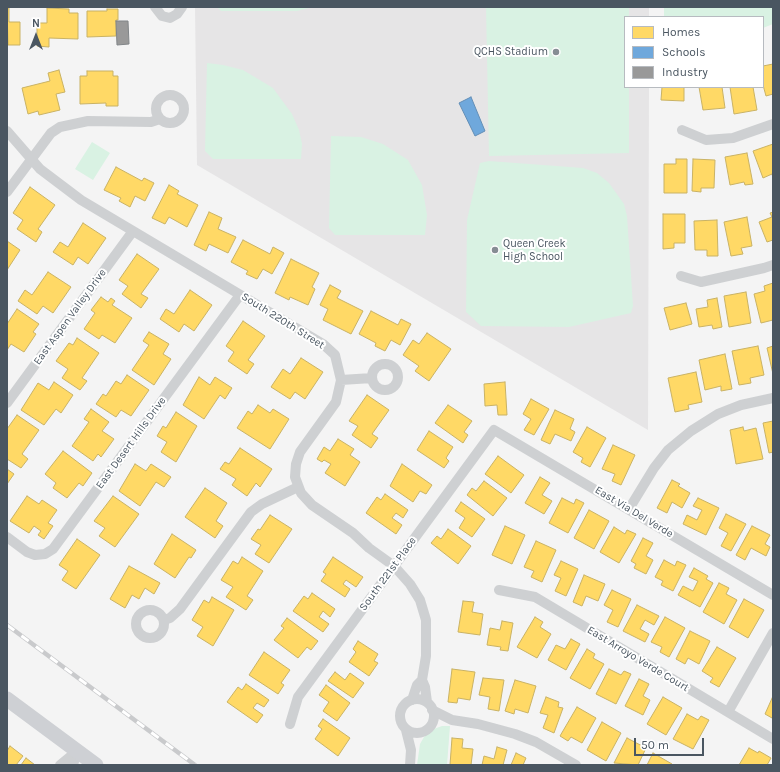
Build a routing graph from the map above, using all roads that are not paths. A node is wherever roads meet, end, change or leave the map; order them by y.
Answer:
1 (155, 7) edge
2 (182, 7) edge
3 (160, 119) dead end
4 (773, 124) edge
5 (682, 130) dead end
6 (7, 131) edge
7 (31, 159) junction
8 (7, 192) edge
9 (132, 231) junction
10 (773, 265) edge
11 (681, 276) dead end
12 (240, 295) junction
13 (372, 378) dead end
14 (341, 380) junction
15 (773, 398) edge
16 (7, 403) edge
17 (494, 430) joint
18 (298, 487) junction
19 (629, 509) junction
20 (7, 537) edge
21 (394, 566) junction
22 (499, 590) dead end
23 (773, 595) edge
24 (164, 620) dead end
25 (773, 633) edge
26 (422, 680) junction
27 (7, 699) edge
28 (412, 700) junction
29 (430, 706) junction
30 (728, 712) junction
31 (452, 720) junction
32 (290, 724) dead end
33 (431, 725) junction
34 (406, 730) junction
35 (422, 732) junction
36 (773, 739) edge
37 (411, 750) junction
38 (75, 758) edge
39 (60, 765) edge
40 (96, 765) edge
41 (410, 765) edge
42 (576, 765) edge

1 - 2 street
3 - 7 street
4 - 5 street
6 - 7 street, South 220th Street
7 - 8 street
7 - 9 street, South 220th Street
9 - 12 street, South 220th Street
9 - 16 street, East Aspen Valley Drive
10 - 11 street
12 - 14 street, South 220th Street
12 - 20 street, East Desert Hills Drive
13 - 14 street
14 - 18 street, South 220th Street
15 - 19 street
17 - 19 street, East Via Del Verde
17 - 21 street, South 221st Place
18 - 21 street
18 - 24 street
19 - 23 street, East Via Del Verde
21 - 26 street
21 - 32 street, South 221st Place
22 - 30 street, East Arroyo Verde Court
25 - 30 street
26 - 28 street
26 - 29 street
27 - 38 main road
28 - 29 street
28 - 34 street
29 - 31 street
29 - 33 street
30 - 36 street, East Arroyo Verde Court
31 - 33 street
31 - 42 street
33 - 35 street
34 - 35 street
34 - 37 street
35 - 37 street
37 - 41 street
38 - 39 street
38 - 40 main road

